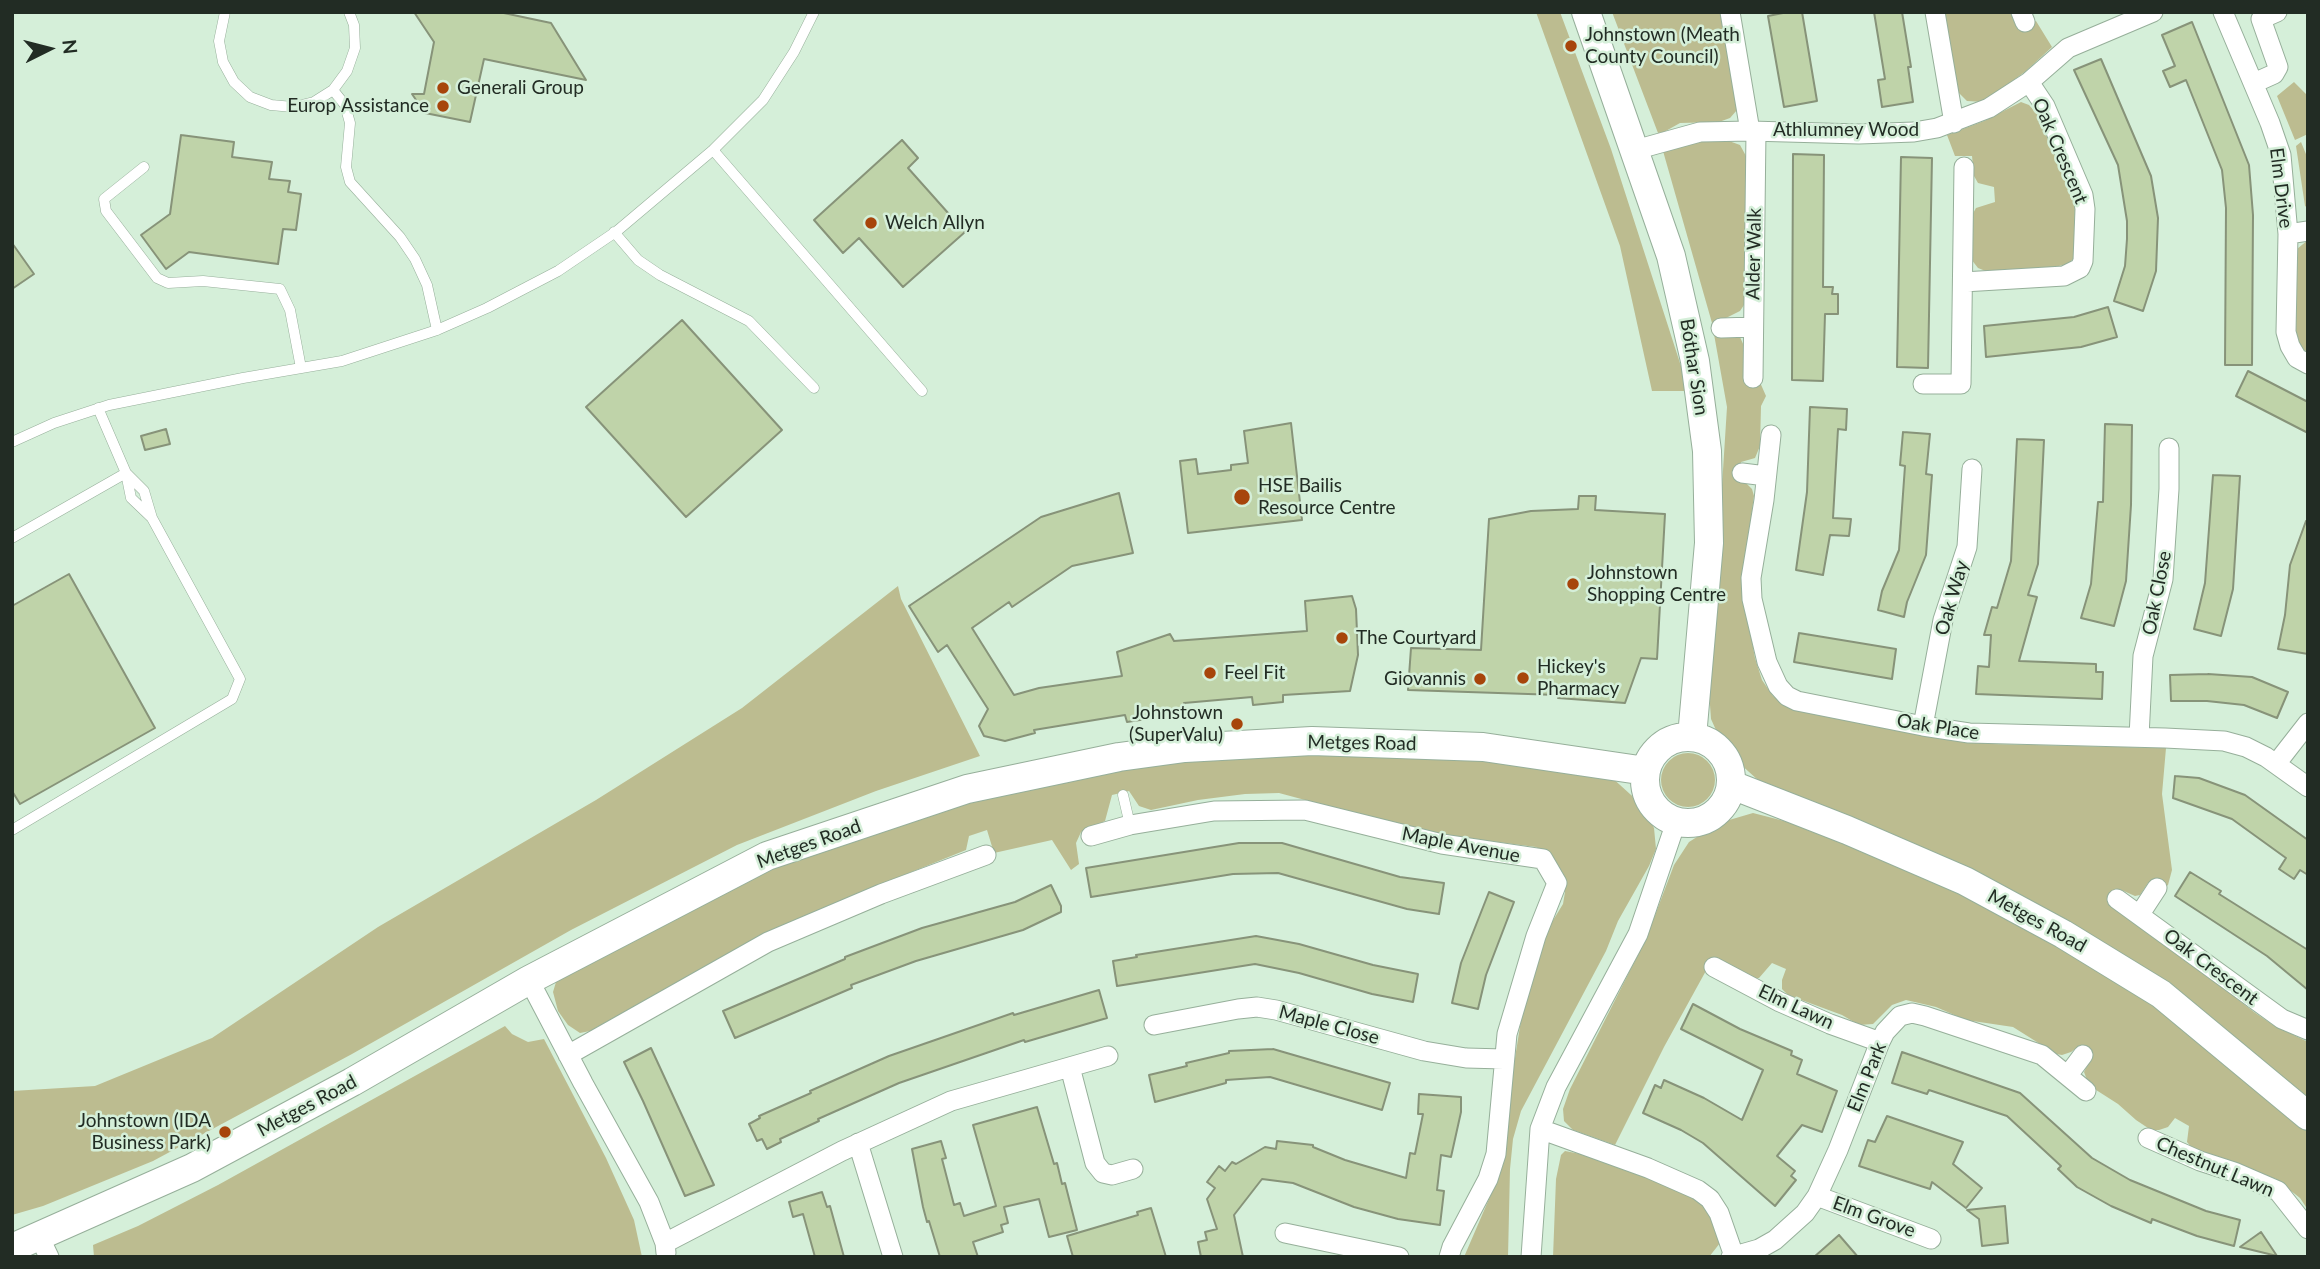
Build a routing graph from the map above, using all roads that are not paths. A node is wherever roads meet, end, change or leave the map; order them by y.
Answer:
1 (225, 12) edge
2 (349, 12) edge
3 (814, 12) edge
4 (1586, 12) edge
5 (1730, 12) edge
6 (1935, 12) edge
7 (2153, 12) edge
8 (2223, 12) edge
9 (2277, 12) edge
10 (2029, 82) junction
11 (2254, 83) junction
12 (333, 90) junction
13 (1954, 123) junction
14 (1753, 131) junction
15 (1635, 149) junction
16 (713, 150) junction
17 (144, 167) dead end
18 (1964, 167) dead end
19 (2308, 231) edge
20 (614, 232) junction
21 (2288, 234) junction
22 (1963, 282) junction
23 (1753, 327) junction
24 (1721, 328) dead end
25 (437, 330) junction
26 (2308, 364) edge
27 (301, 368) junction
28 (1753, 378) dead end
29 (1923, 384) dead end
30 (814, 388) dead end
31 (922, 391) dead end
32 (98, 408) junction
33 (1771, 435) dead end
34 (12, 442) edge
35 (2169, 448) dead end
36 (1972, 469) dead end
37 (1742, 473) dead end
38 (126, 474) junction
39 (1766, 476) junction
40 (12, 538) edge
41 (2308, 723) edge
42 (1923, 726) junction
43 (1692, 737) junction
44 (2139, 737) junction
45 (2276, 764) junction
46 (1646, 771) junction
47 (1732, 785) junction
48 (2308, 788) edge
49 (1123, 794) dead end
50 (1676, 822) junction
51 (1130, 825) junction
52 (12, 830) edge
53 (1091, 836) dead end
54 (986, 855) dead end
55 (2157, 888) dead end
56 (2117, 899) dead end
57 (2140, 914) junction
58 (1714, 967) dead end
59 (529, 980) junction
60 (1154, 1026) dead end
61 (2308, 1030) edge
62 (1880, 1042) junction
63 (568, 1055) junction
64 (2083, 1055) dead end
65 (1108, 1056) dead end
66 (1504, 1059) junction
67 (1070, 1067) junction
68 (2068, 1075) junction
69 (2086, 1091) dead end
70 (2308, 1116) edge
71 (1540, 1129) junction
72 (2148, 1138) dead end
73 (858, 1143) junction
74 (1133, 1169) dead end
75 (1817, 1196) junction
76 (2308, 1229) edge
77 (1285, 1233) dead end
78 (1931, 1239) dead end
79 (44, 1246) edge
80 (12, 1248) edge
81 (665, 1250) edge
82 (1732, 1256) edge
83 (893, 1257) edge
84 (1399, 1257) edge
85 (1449, 1257) edge
86 (1531, 1257) edge

1 - 12 lane
2 - 12 lane
3 - 16 lane
4 - 15 street, Bóthar Sion
5 - 14 street, Alder Walk
6 - 13 street
7 - 10 street, Athlumney Wood
8 - 11 street, Elm Drive
9 - 11 street
10 - 13 street, Athlumney Wood
10 - 22 street, Oak Crescent
11 - 21 street, Elm Drive
12 - 25 lane
13 - 14 street, Athlumney Wood
14 - 15 street, Athlumney Wood
14 - 23 street, Alder Walk
15 - 43 street, Bóthar Sion
16 - 20 lane
16 - 31 lane
17 - 27 lane
18 - 22 street
19 - 21 street
20 - 25 lane
20 - 30 lane
21 - 26 street, Elm Drive
22 - 29 street
23 - 24 street
23 - 28 street, Alder Walk
25 - 27 lane
27 - 32 lane
32 - 34 lane
32 - 38 lane
33 - 39 street, Oak Place
35 - 44 street, Oak Close
36 - 42 street, Oak Way
37 - 39 street
38 - 40 lane
38 - 52 lane
39 - 42 street, Oak Place
41 - 45 street
42 - 44 street, Oak Place
43 - 46 street
43 - 47 street
44 - 45 street, Oak Place
45 - 48 street, Oak Place
46 - 50 street
46 - 59 street, Metges Road
47 - 50 street
47 - 70 street, Metges Road
49 - 51 lane
50 - 71 street
51 - 53 street, Maple Avenue
51 - 66 street, Maple Avenue
54 - 63 street
55 - 57 street
56 - 57 street, Oak Crescent
57 - 61 street, Oak Crescent
58 - 62 street, Elm Lawn
59 - 63 street
59 - 79 street, Metges Road
60 - 66 street, Maple Close
62 - 68 street, Elm Park
62 - 75 street, Elm Park
63 - 81 street
64 - 68 street
65 - 67 street
66 - 85 street, Maple Avenue
67 - 73 street
67 - 74 street
68 - 69 street, Elm Park
71 - 82 street, Elm Park
71 - 86 street
72 - 76 street, Chestnut Lawn
73 - 81 street
73 - 83 street
75 - 78 street, Elm Grove
75 - 82 street, Elm Park
77 - 84 street
79 - 80 street, Metges Road

